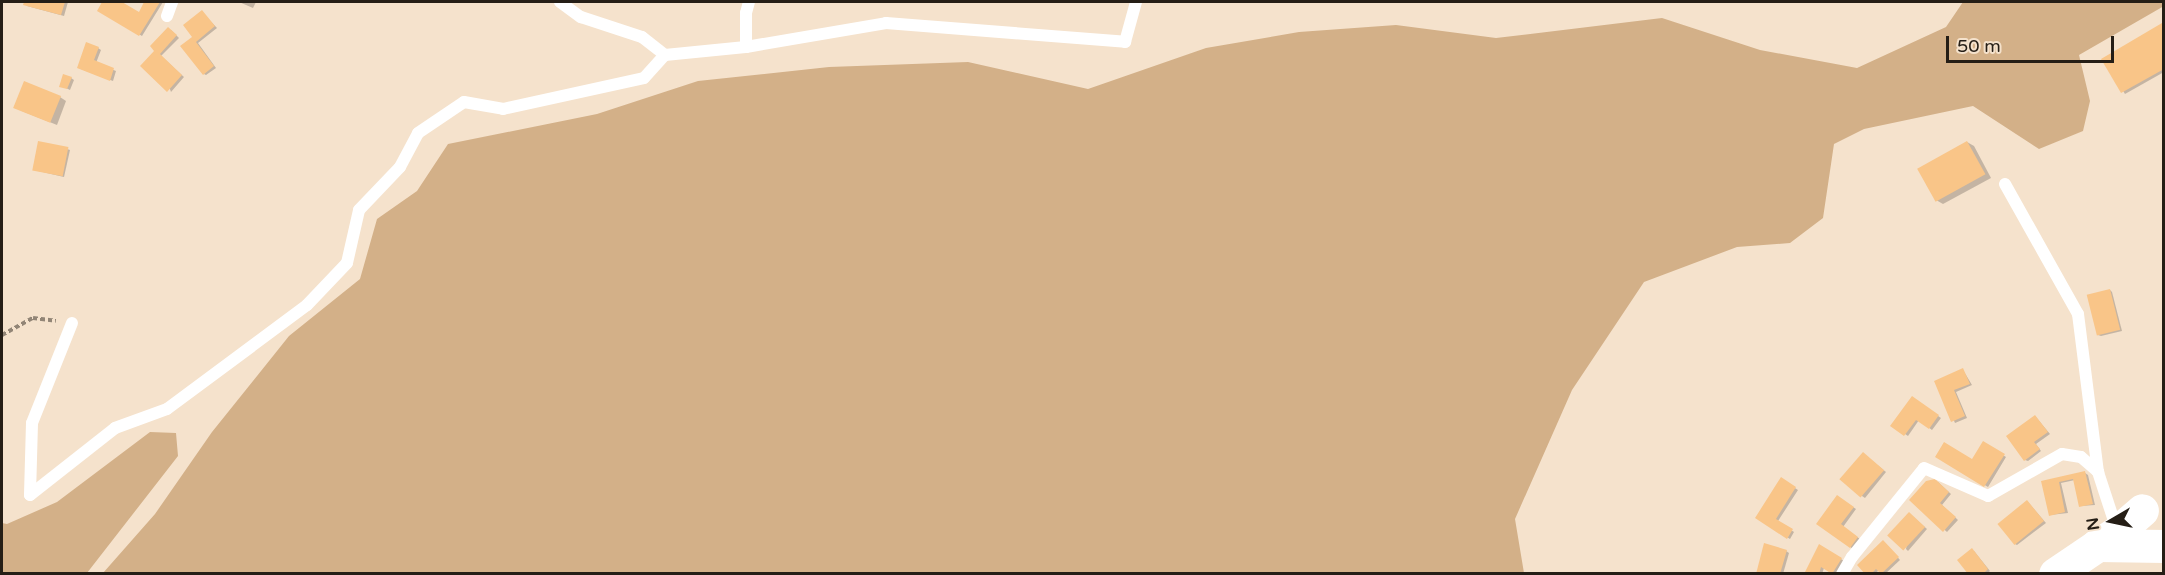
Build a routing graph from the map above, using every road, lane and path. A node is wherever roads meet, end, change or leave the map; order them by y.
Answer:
1 (172, 2) edge
2 (560, 2) edge
3 (749, 2) edge
4 (1136, 2) edge
5 (167, 16) dead end
6 (746, 47) junction
7 (665, 55) junction
8 (2005, 184) dead end
9 (72, 323) joint
10 (2, 335) edge
11 (2098, 472) junction
12 (2156, 509) edge
13 (2107, 538) junction
14 (2163, 546) edge
15 (1842, 573) edge
16 (2055, 573) edge

1 - 5 lane
2 - 7 lane
3 - 6 lane
4 - 6 lane
6 - 7 lane
7 - 9 lane
8 - 11 lane
9 - 10 path
11 - 13 lane
11 - 15 lane
12 - 13 street
13 - 14 street
13 - 16 street

